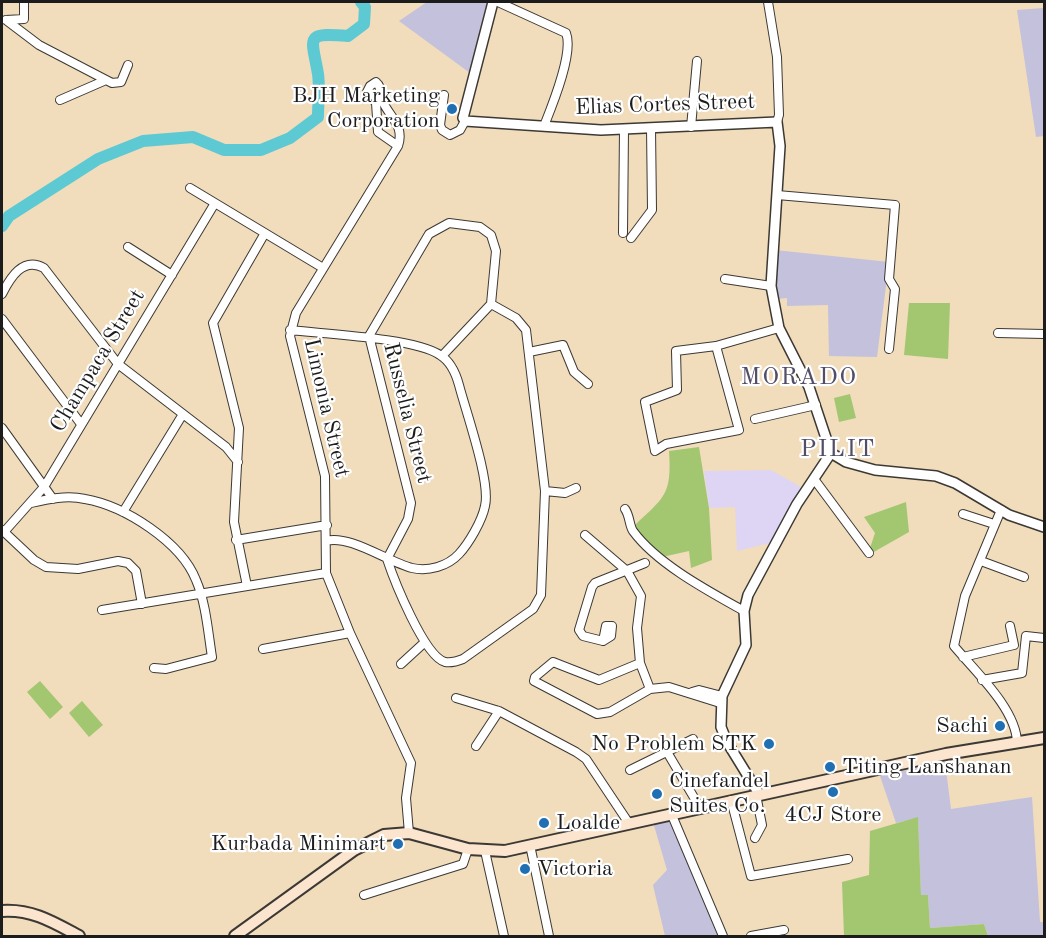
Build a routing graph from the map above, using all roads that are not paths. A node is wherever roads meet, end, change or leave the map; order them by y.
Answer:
1 (24, 2) edge
2 (493, 2) edge
3 (498, 2) edge
4 (768, 2) edge
5 (4, 20) edge
6 (697, 61) dead end
7 (128, 65) dead end
8 (106, 80) junction
9 (444, 95) dead end
10 (60, 100) dead end
11 (465, 122) junction
12 (777, 122) junction
13 (544, 126) junction
14 (691, 127) junction
15 (651, 128) junction
16 (624, 129) junction
17 (398, 146) junction
18 (190, 188) dead end
19 (777, 195) junction
20 (215, 203) junction
21 (265, 233) junction
22 (623, 233) dead end
23 (631, 238) dead end
24 (128, 247) dead end
25 (323, 267) junction
26 (172, 275) junction
27 (725, 279) dead end
28 (771, 286) junction
29 (2, 294) edge
30 (491, 304) junction
31 (2, 319) edge
32 (779, 327) junction
33 (290, 330) junction
34 (998, 333) dead end
35 (1044, 334) edge
36 (369, 340) junction
37 (716, 346) junction
38 (889, 349) dead end
39 (529, 352) junction
40 (442, 356) junction
41 (118, 364) junction
42 (588, 384) dead end
43 (816, 405) junction
44 (183, 414) junction
45 (754, 419) dead end
46 (81, 424) junction
47 (2, 428) edge
48 (240, 440) junction
49 (226, 447) junction
50 (831, 453) junction
51 (238, 462) junction
52 (814, 479) junction
53 (44, 487) junction
54 (576, 488) dead end
55 (545, 491) junction
56 (53, 499) junction
57 (31, 503) junction
58 (626, 509) dead end
59 (1001, 510) junction
60 (123, 512) junction
61 (963, 514) dead end
62 (994, 524) junction
63 (327, 525) junction
64 (1044, 527) edge
65 (3, 531) edge
66 (585, 535) dead end
67 (236, 540) junction
68 (327, 541) junction
69 (869, 553) dead end
70 (387, 559) junction
71 (981, 561) junction
72 (645, 563) dead end
73 (627, 571) junction
74 (326, 573) junction
75 (1024, 577) dead end
76 (247, 586) junction
77 (200, 595) junction
78 (142, 604) junction
79 (102, 610) dead end
80 (744, 611) junction
81 (1010, 626) dead end
82 (350, 633) junction
83 (1044, 638) edge
84 (603, 641) dead end
85 (425, 642) junction
86 (263, 649) dead end
87 (963, 657) junction
88 (640, 663) junction
89 (401, 664) dead end
90 (154, 668) dead end
91 (982, 680) junction
92 (650, 689) junction
93 (456, 698) dead end
94 (721, 700) junction
95 (499, 711) junction
96 (1044, 738) edge
97 (693, 739) dead end
98 (1017, 743) junction
99 (476, 746) dead end
100 (667, 752) junction
101 (630, 770) dead end
102 (757, 794) junction
103 (731, 800) junction
104 (699, 806) junction
105 (671, 813) junction
106 (628, 822) junction
107 (409, 833) junction
108 (755, 838) dead end
109 (530, 845) junction
110 (468, 849) junction
111 (485, 851) junction
112 (848, 859) dead end
113 (364, 894) dead end
114 (2, 911) edge
115 (784, 930) dead end
116 (61, 932) edge
117 (79, 936) edge
118 (235, 936) edge
119 (504, 936) edge
120 (549, 936) edge
121 (724, 936) edge
122 (751, 936) edge

1 - 5 street
2 - 11 street
3 - 13 street
4 - 12 street
5 - 8 street
6 - 14 street
7 - 8 street
8 - 10 street
9 - 11 street
11 - 13 street, Elias Cortes Street
12 - 14 street, Elias Cortes Street
12 - 19 street, Elias Cortes Street
13 - 16 street, Elias Cortes Street
14 - 15 street, Elias Cortes Street
15 - 16 street, Elias Cortes Street
15 - 23 street
16 - 22 street
17 - 17 street
17 - 25 street, Limonia Street
18 - 20 street
19 - 28 street, Elias Cortes Street
19 - 38 street
20 - 21 street
20 - 26 street, Champaca Street
21 - 25 street
21 - 48 street
24 - 26 street
25 - 33 street, Limonia Street
26 - 41 street, Champaca Street
27 - 28 street
28 - 32 street, Elias Cortes Street
29 - 41 street
30 - 36 street, Russelia Street
30 - 39 street
30 - 40 street
31 - 46 street
32 - 37 street
32 - 43 street, Elias Cortes Street
33 - 36 street
33 - 63 street, Limonia Street
34 - 35 street
36 - 40 street
36 - 70 street, Russelia Street
37 - 37 street
39 - 42 street
39 - 55 street
40 - 70 street
41 - 44 street
41 - 46 street, Champaca Street
43 - 45 street
43 - 50 street, Elias Cortes Street
44 - 49 street
44 - 60 street
46 - 53 street, Champaca Street
47 - 53 street
48 - 49 street
48 - 51 street
49 - 51 street
50 - 52 street
50 - 59 street
51 - 67 street
52 - 69 street
52 - 80 street
53 - 56 street
53 - 57 street, Champaca Street
54 - 55 street
55 - 85 street
56 - 57 street
56 - 60 street
57 - 65 street, Champaca Street
58 - 80 street
59 - 62 street
59 - 64 street
60 - 77 street
61 - 62 street
62 - 71 street
63 - 67 street
63 - 68 street, Limonia Street
65 - 78 street
66 - 73 street
67 - 76 street
68 - 70 street
68 - 74 street, Limonia Street
70 - 85 street
71 - 75 street
71 - 87 street
72 - 73 street
73 - 84 street
73 - 88 street
74 - 76 street
74 - 82 street, Limonia Street
76 - 77 street
77 - 78 street
77 - 90 street
78 - 79 street
80 - 94 street
81 - 87 street
82 - 86 street
82 - 107 street, Limonia Street
83 - 91 street
85 - 89 street
87 - 91 street
88 - 92 street
88 - 92 street
91 - 98 street
92 - 94 street
93 - 95 street
94 - 102 street
95 - 99 street
95 - 106 street
96 - 98 main road
97 - 100 street
98 - 102 main road
100 - 101 street
100 - 104 street
102 - 103 main road
102 - 108 street
103 - 104 main road
103 - 112 street
104 - 105 main road
105 - 106 main road
105 - 121 street
106 - 109 main road
107 - 110 main road
107 - 118 main road
109 - 111 main road
109 - 120 street
110 - 111 main road
110 - 113 street
111 - 119 street
114 - 116 main road
115 - 122 street
116 - 117 main road

